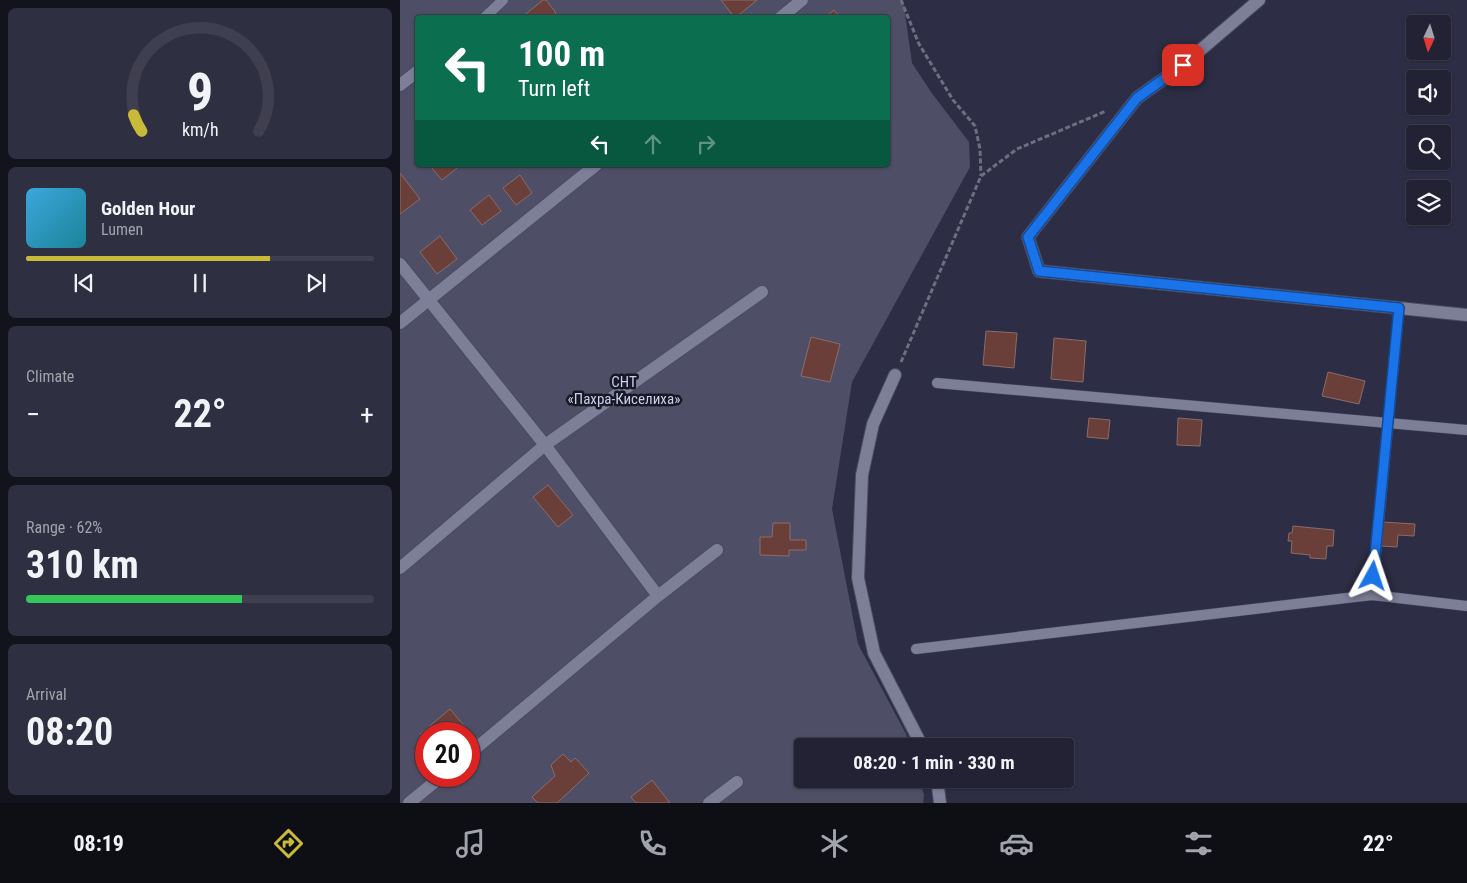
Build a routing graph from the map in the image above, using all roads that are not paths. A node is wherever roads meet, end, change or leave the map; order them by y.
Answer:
1 (503, 0) edge
2 (802, 0) edge
3 (1259, 0) edge
4 (487, 15) edge
5 (784, 15) edge
6 (415, 73) edge
7 (400, 85) edge
8 (594, 167) edge
9 (400, 264) edge
10 (762, 292) dead end
11 (428, 300) junction
12 (1399, 308) junction
13 (1467, 315) edge
14 (400, 323) edge
15 (896, 375) road end
16 (937, 383) dead end
17 (1387, 422) junction
18 (1467, 430) edge
19 (544, 445) junction
20 (717, 550) dead end
21 (400, 568) edge
22 (1372, 595) junction
23 (658, 596) junction
24 (1467, 606) edge
25 (916, 648) dead end
26 (918, 738) edge
27 (480, 745) edge
28 (736, 782) dead end
29 (429, 787) edge
30 (938, 788) edge
31 (409, 803) edge
32 (710, 803) edge
33 (940, 803) edge

1 - 4 lane
2 - 5 street
3 - 12 street
6 - 7 street
8 - 11 street
9 - 11 street
10 - 19 street
11 - 14 street
11 - 19 street
12 - 13 street
12 - 17 lane
15 - 26 street
16 - 17 lane
17 - 18 lane
17 - 22 lane
19 - 21 street
19 - 23 street
20 - 23 street
22 - 24 lane
22 - 25 lane
23 - 27 street
28 - 32 street
29 - 31 street
30 - 33 street

